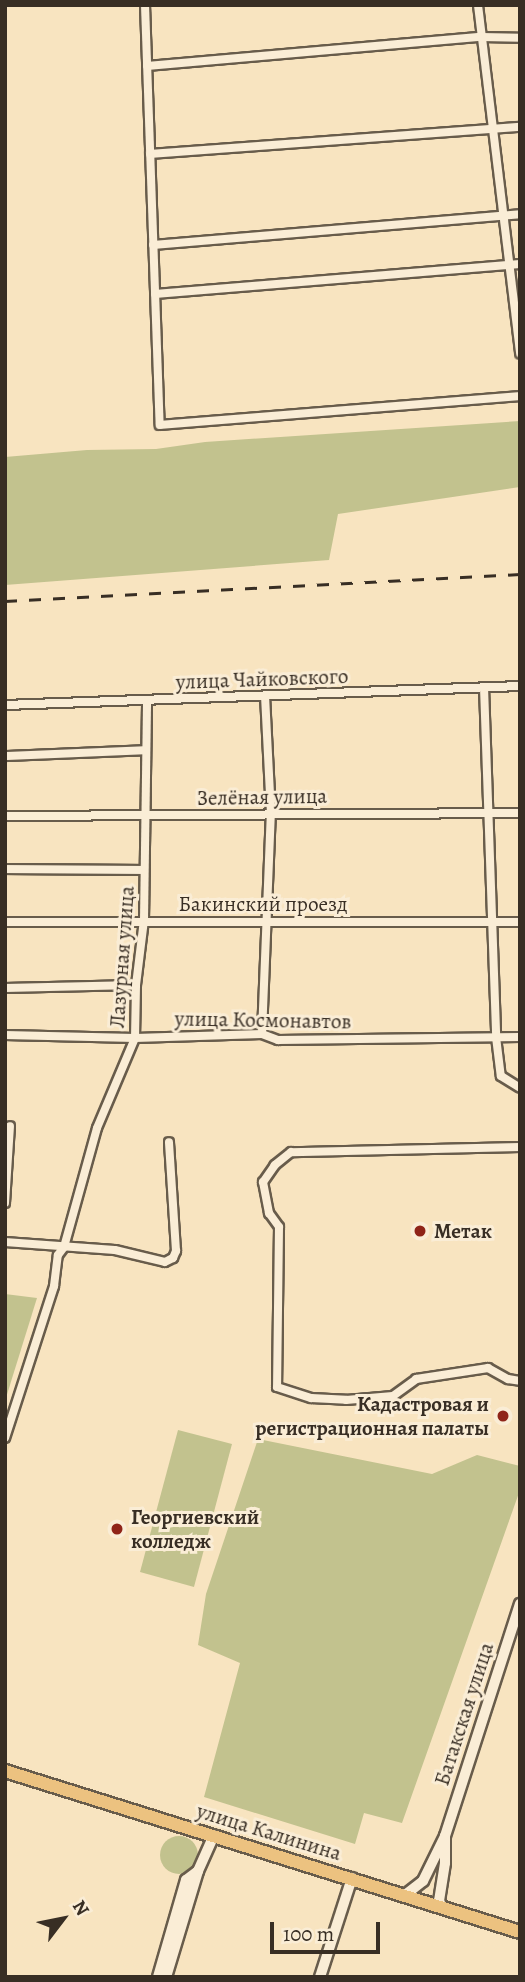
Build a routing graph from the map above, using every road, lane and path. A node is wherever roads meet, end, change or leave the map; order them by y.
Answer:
1 (145, 5) edge
2 (478, 5) edge
3 (481, 37) junction
4 (520, 38) edge
5 (147, 66) junction
6 (491, 127) junction
7 (520, 127) edge
8 (150, 153) junction
9 (502, 214) junction
10 (520, 214) edge
11 (153, 245) junction
12 (520, 264) edge
13 (509, 265) junction
14 (155, 294) junction
15 (520, 353) edge
16 (520, 388) edge
17 (515, 396) edge
18 (520, 686) edge
19 (484, 687) junction
20 (265, 697) junction
21 (147, 701) junction
22 (5, 705) edge
23 (146, 751) junction
24 (5, 756) edge
25 (487, 813) junction
26 (520, 813) edge
27 (271, 814) junction
28 (5, 816) edge
29 (147, 816) junction
30 (5, 869) edge
31 (144, 870) junction
32 (144, 920) junction
33 (266, 921) junction
34 (5, 922) edge
35 (493, 922) junction
36 (520, 922) edge
37 (136, 985) junction
38 (5, 988) edge
39 (262, 1034) junction
40 (5, 1035) edge
41 (496, 1037) junction
42 (520, 1037) edge
43 (135, 1038) junction
44 (520, 1088) edge
45 (10, 1126) dead end
46 (169, 1142) dead end
47 (520, 1147) edge
48 (5, 1203) edge
49 (5, 1242) edge
50 (64, 1247) junction
51 (520, 1381) edge
52 (5, 1438) edge
53 (520, 1604) edge
54 (5, 1771) edge
55 (214, 1835) junction
56 (445, 1836) junction
57 (198, 1871) junction
58 (352, 1878) junction
59 (405, 1895) junction
60 (442, 1907) junction
61 (520, 1932) edge
62 (158, 1977) edge
63 (166, 1977) edge
64 (320, 1977) edge

1 - 5 street
2 - 3 street
3 - 4 street
3 - 5 street
3 - 6 street
5 - 8 street
6 - 7 street
6 - 8 street
6 - 9 street
8 - 11 street
9 - 10 street
9 - 11 street
9 - 13 street
11 - 14 street
12 - 13 street
13 - 14 street
13 - 15 street
14 - 17 street
16 - 17 street
18 - 19 street, улица Чайковского
19 - 20 street, улица Чайковского
19 - 25 street
20 - 21 street, улица Чайковского
20 - 27 street
21 - 22 street, улица Чайковского
21 - 23 street, Лазурная улица
23 - 24 street
23 - 29 street, Лазурная улица
25 - 26 street, Зелёная улица
25 - 27 street, Зелёная улица
25 - 35 street
27 - 29 street, Зелёная улица
27 - 33 street
28 - 29 street, Зелёная улица
29 - 31 street, Лазурная улица
30 - 31 street
31 - 32 street, Лазурная улица
32 - 33 street, Бакинский проезд
32 - 34 street, Бакинский проезд
32 - 37 street, Лазурная улица
33 - 35 street, Бакинский проезд
33 - 39 street
35 - 36 street, Бакинский проезд
35 - 41 street
37 - 38 street
37 - 43 street, Лазурная улица
39 - 41 street, улица Космонавтов
39 - 43 street, улица Космонавтов
40 - 43 street, улица Космонавтов
41 - 42 street, улица Космонавтов
41 - 44 street
43 - 50 street, Лазурная улица
45 - 48 street
46 - 50 street
47 - 51 street
49 - 50 street
50 - 52 street, Лазурная улица
53 - 56 main road, Батакская улица
54 - 55 main road, улица Калинина
55 - 57 main road
55 - 58 main road, улица Калинина
56 - 59 main road, Батакская улица
56 - 60 main road, Батакская улица
57 - 62 main road
57 - 63 main road
58 - 59 main road, улица Калинина
58 - 64 main road
59 - 60 main road, улица Калинина
60 - 61 main road, улица Калинина

